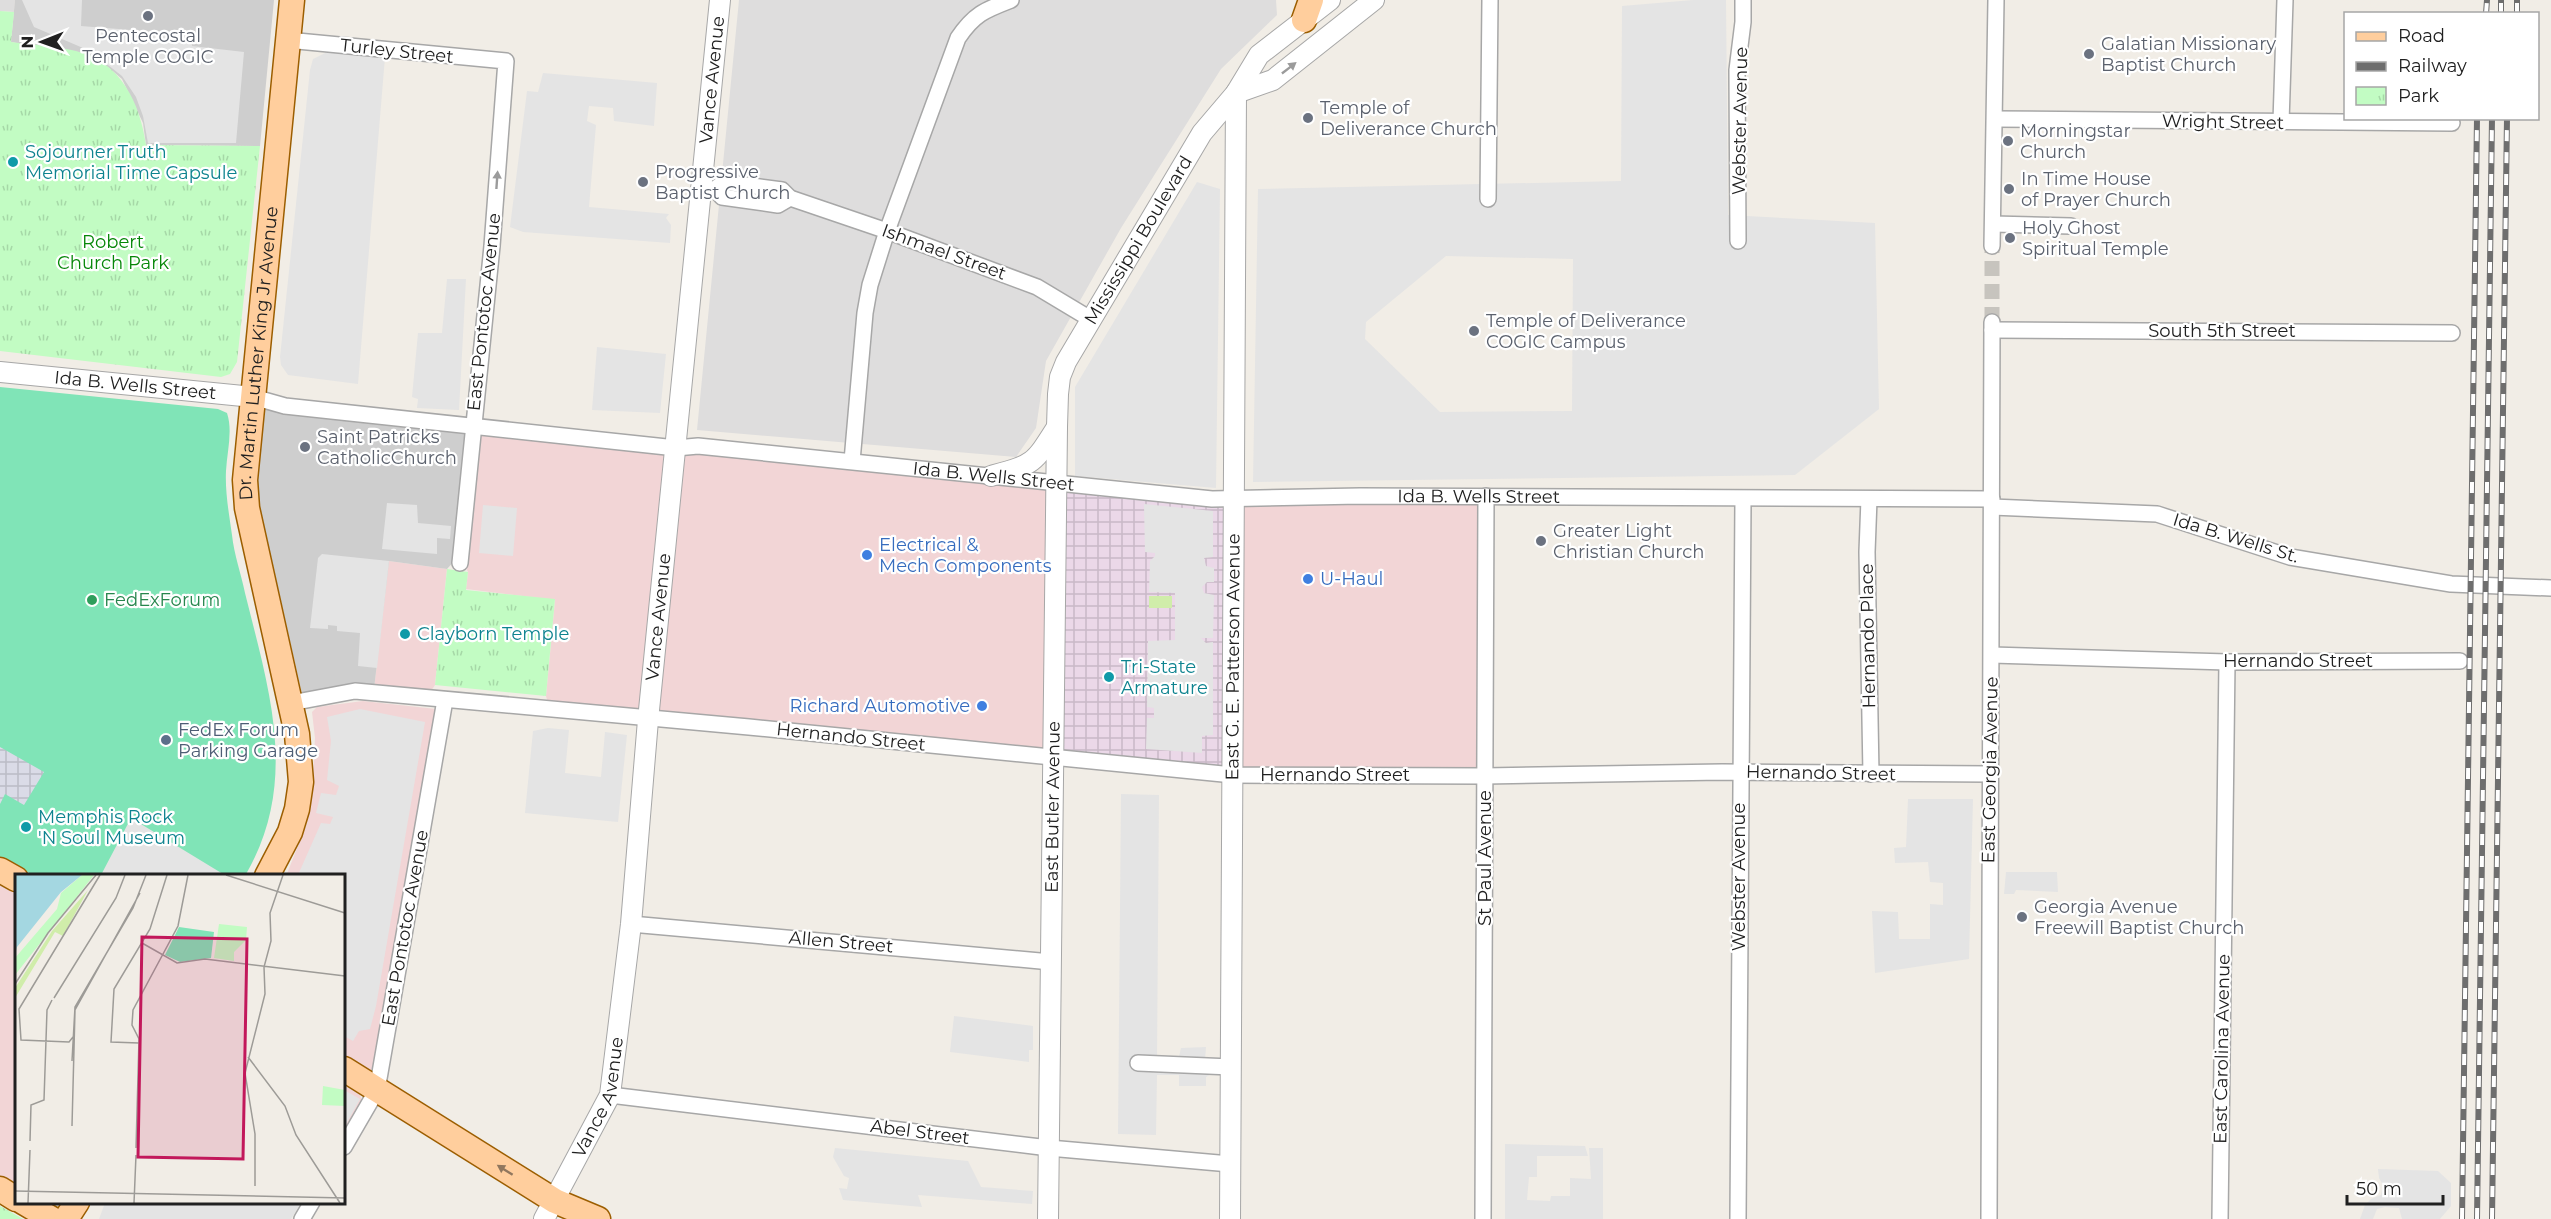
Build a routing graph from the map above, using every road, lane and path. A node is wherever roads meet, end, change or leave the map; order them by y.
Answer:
1 (292, 0) edge
2 (720, 0) edge
3 (1011, 0) edge
4 (1330, 0) edge
5 (1374, 0) edge
6 (1490, 0) edge
7 (1743, 0) edge
8 (1996, 0) edge
9 (2285, 0) edge
10 (979, 6) edge
11 (1307, 10) edge
12 (287, 40) junction
13 (506, 61) joint
14 (1236, 93) junction
15 (1995, 119) junction
16 (2281, 122) junction
17 (2452, 123) dead end
18 (708, 189) junction
19 (1488, 200) dead end
20 (1993, 224) junction
21 (2071, 226) dead end
22 (887, 231) junction
23 (1738, 241) dead end
24 (1992, 246) tunnel mouth
25 (1092, 320) junction
26 (1992, 326) joint
27 (2452, 333) dead end
28 (0, 372) edge
29 (1058, 394) joint
30 (253, 397) junction
31 (473, 426) junction
32 (1057, 427) junction
33 (676, 448) junction
34 (852, 461) junction
35 (990, 476) junction
36 (1057, 484) junction
37 (1486, 496) junction
38 (1235, 498) junction
39 (1869, 499) junction
40 (1743, 500) junction
41 (1992, 503) junction
42 (460, 563) dead end
43 (2551, 588) edge
44 (1992, 656) junction
45 (2460, 661) dead end
46 (2227, 662) junction
47 (445, 700) junction
48 (291, 703) junction
49 (648, 720) junction
50 (1053, 758) junction
51 (1740, 772) junction
52 (1871, 774) junction
53 (1989, 774) junction
54 (1233, 775) junction
55 (1485, 776) junction
56 (0, 870) edge
57 (268, 874) edge
58 (15, 878) edge
59 (631, 924) junction
60 (1051, 962) junction
61 (1138, 1063) dead end
62 (1231, 1067) junction
63 (345, 1070) edge
64 (376, 1090) junction
65 (610, 1095) junction
66 (345, 1146) edge
67 (1049, 1148) junction
68 (1230, 1164) junction
69 (0, 1190) edge
70 (15, 1198) edge
71 (25, 1204) edge
72 (76, 1204) edge
73 (311, 1204) edge
74 (550, 1210) edge
75 (52, 1219) edge
76 (66, 1219) edge
77 (302, 1219) edge
78 (598, 1219) edge
79 (1048, 1219) edge
80 (1230, 1219) edge
81 (1483, 1219) edge
82 (1738, 1219) edge
83 (1989, 1219) edge
84 (2220, 1219) edge

1 - 12 main road, Dr. Martin Luther King Jr Avenue
2 - 18 street, Vance Avenue
3 - 10 street
4 - 11 street, Mississippi Boulevard
14 -> 5 street
6 - 19 street
7 - 23 street, Webster Avenue
8 - 15 street
9 - 16 street
10 - 22 street
11 - 14 street, Mississippi Boulevard
12 - 13 street, Turley Street
12 - 30 main road, Dr. Martin Luther King Jr Avenue
31 -> 13 street, East Pontotoc Avenue
14 - 25 street, Mississippi Boulevard
14 - 38 street, East G. E. Patterson Avenue
15 - 16 street, Wright Street
15 - 20 street
16 - 17 street, Wright Street
18 - 22 street, Ishmael Street
18 - 33 street, Vance Avenue
20 - 21 street
20 - 24 street
22 - 25 street, Ishmael Street
22 - 34 street
25 - 29 street, Mississippi Boulevard
26 - 27 street, South 5th Street
26 - 41 street, East Georgia Avenue
28 - 30 street, Ida B. Wells Street
29 - 32 street, East Butler Avenue
30 - 31 street, Ida B. Wells Street
30 - 48 main road, Dr. Martin Luther King Jr Avenue
31 - 33 street, Ida B. Wells Street
31 - 42 street, East Pontotoc Avenue
32 - 35 street
32 - 36 street, East Butler Avenue
33 - 34 street, Ida B. Wells Street
33 - 49 street, Vance Avenue
34 - 35 street, Ida B. Wells Street
35 - 36 street, Ida B. Wells Street
36 - 38 street, Ida B. Wells Street
36 - 50 street, East Butler Avenue
37 - 38 street, Ida B. Wells Street
37 - 40 street, Ida B. Wells Street
37 - 55 street, St Paul Avenue
38 - 54 street, East G. E. Patterson Avenue
39 - 40 street, Ida B. Wells Street
39 - 41 street, Ida B. Wells Street
39 - 52 street, Hernando Place
40 - 51 street, Webster Avenue
41 - 43 street, Ida B. Wells St.
41 - 44 street, East Georgia Avenue
44 - 46 street, Hernando Street
44 - 53 street, East Georgia Avenue
45 - 46 street, Hernando Street
46 - 84 street, East Carolina Avenue
47 - 48 street, Hernando Street
47 - 49 street, Hernando Street
47 - 64 street, East Pontotoc Avenue
48 - 57 main road, Dr. Martin Luther King Jr Avenue
49 - 50 street, Hernando Street
49 - 59 street, Vance Avenue
50 - 54 street, Hernando Street
50 - 60 street, East Butler Avenue
51 - 52 street, Hernando Street
51 - 55 street, Hernando Street
51 - 82 street, Webster Avenue
52 - 53 street, Hernando Street
53 - 83 street, East Georgia Avenue
54 - 55 street, Hernando Street
54 - 62 street, East G. E. Patterson Avenue
55 - 81 street, St Paul Avenue
56 - 58 main road
59 - 60 street, Allen Street
59 - 65 street, Vance Avenue
60 - 67 street, East Butler Avenue
61 - 62 street
62 - 68 street, East G. E. Patterson Avenue
63 - 64 main road
64 - 66 street, East Pontotoc Avenue
74 -> 64 main road
65 - 67 street, Abel Street
65 - 74 street, Vance Avenue
67 - 68 street, Abel Street
67 - 79 street, East Butler Avenue
68 - 80 street, East G. E. Patterson Avenue
69 - 70 main road
71 - 75 main road
72 - 76 main road
73 - 77 street
74 - 78 main road

